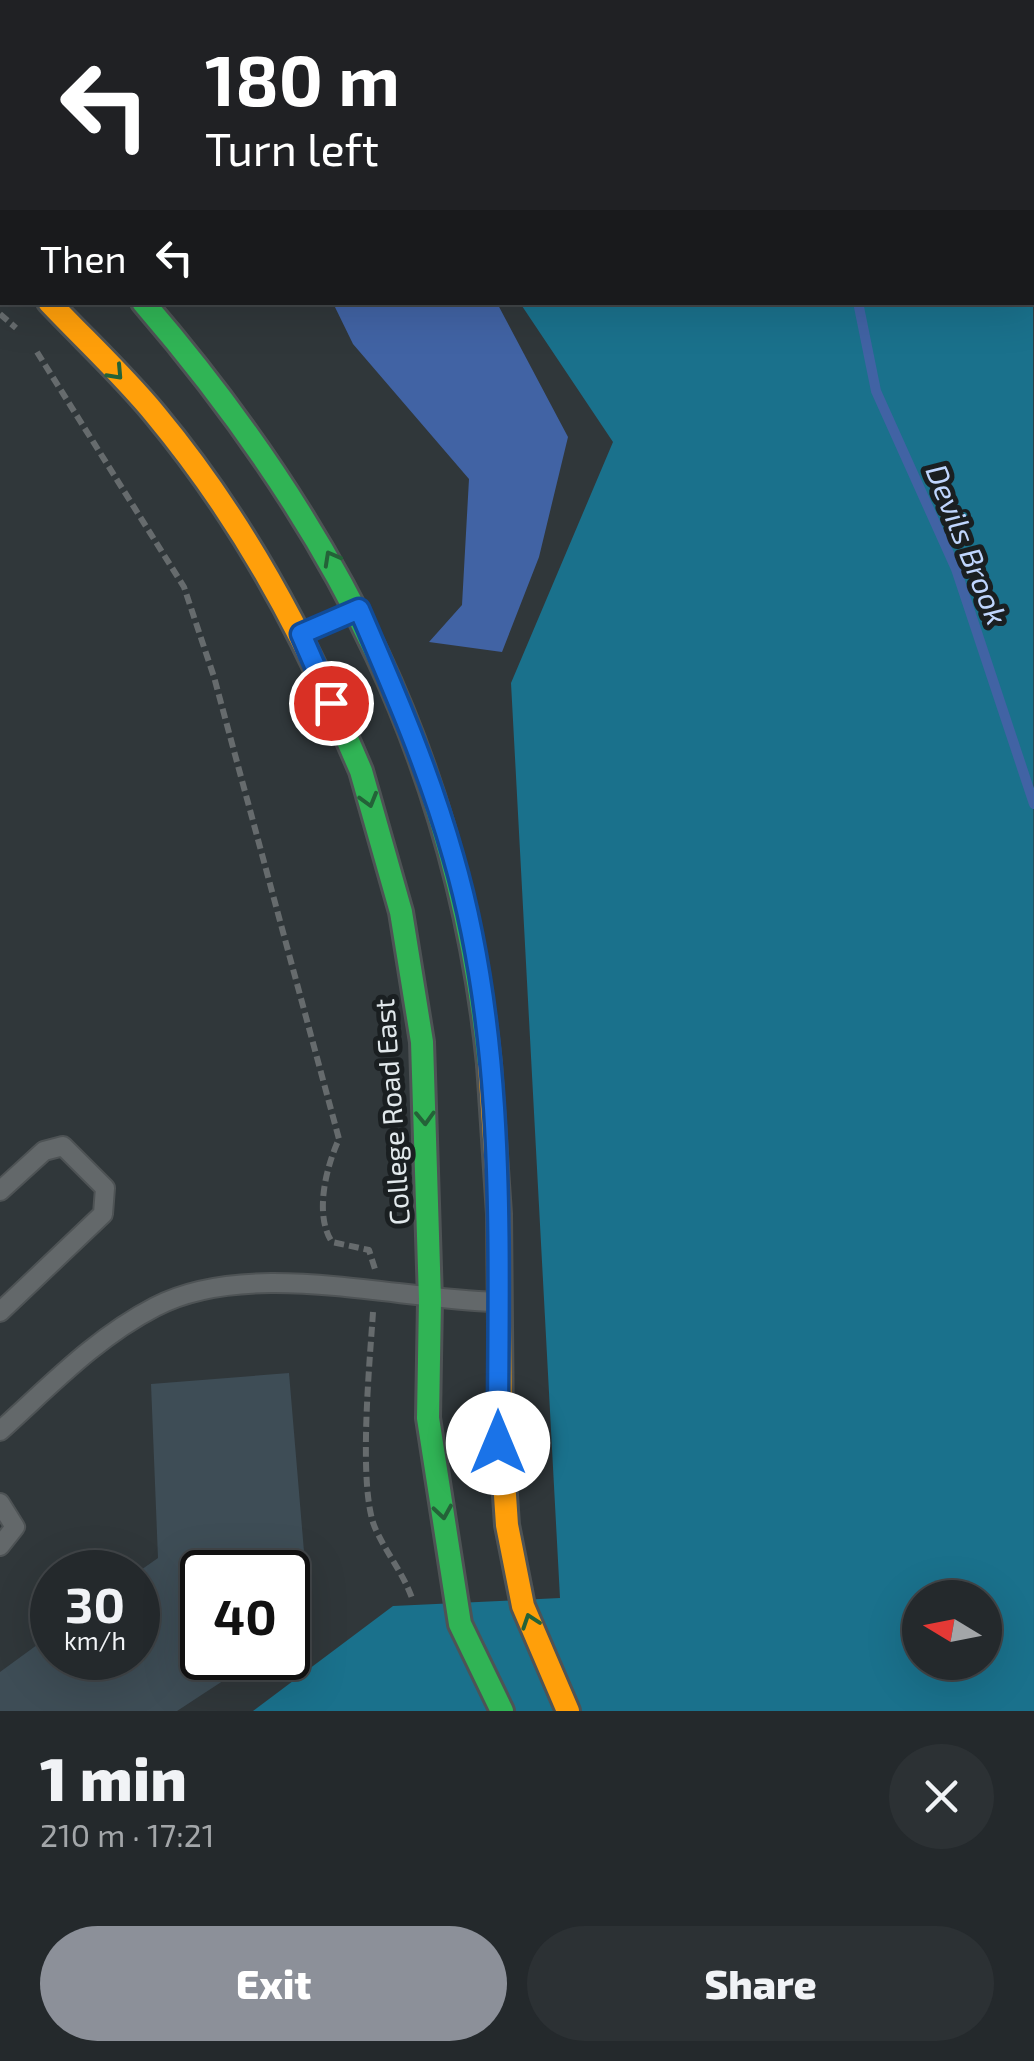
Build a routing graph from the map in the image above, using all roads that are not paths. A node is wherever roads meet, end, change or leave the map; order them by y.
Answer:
1 (52, 305) edge
2 (145, 305) edge
3 (359, 609) junction
4 (301, 634) junction
5 (0, 1191) edge
6 (430, 1300) junction
7 (499, 1302) junction
8 (0, 1312) edge
9 (0, 1431) edge
10 (0, 1504) edge
11 (0, 1546) edge
12 (502, 1711) edge
13 (568, 1711) edge

1 -> 4 street, College Road East
3 -> 2 street
3 - 4 lane
3 - 7 street
4 -> 6 street, College Road East
5 - 8 lane
6 - 7 lane
6 - 9 lane
6 -> 12 street, College Road East
13 -> 7 street
10 - 11 lane

